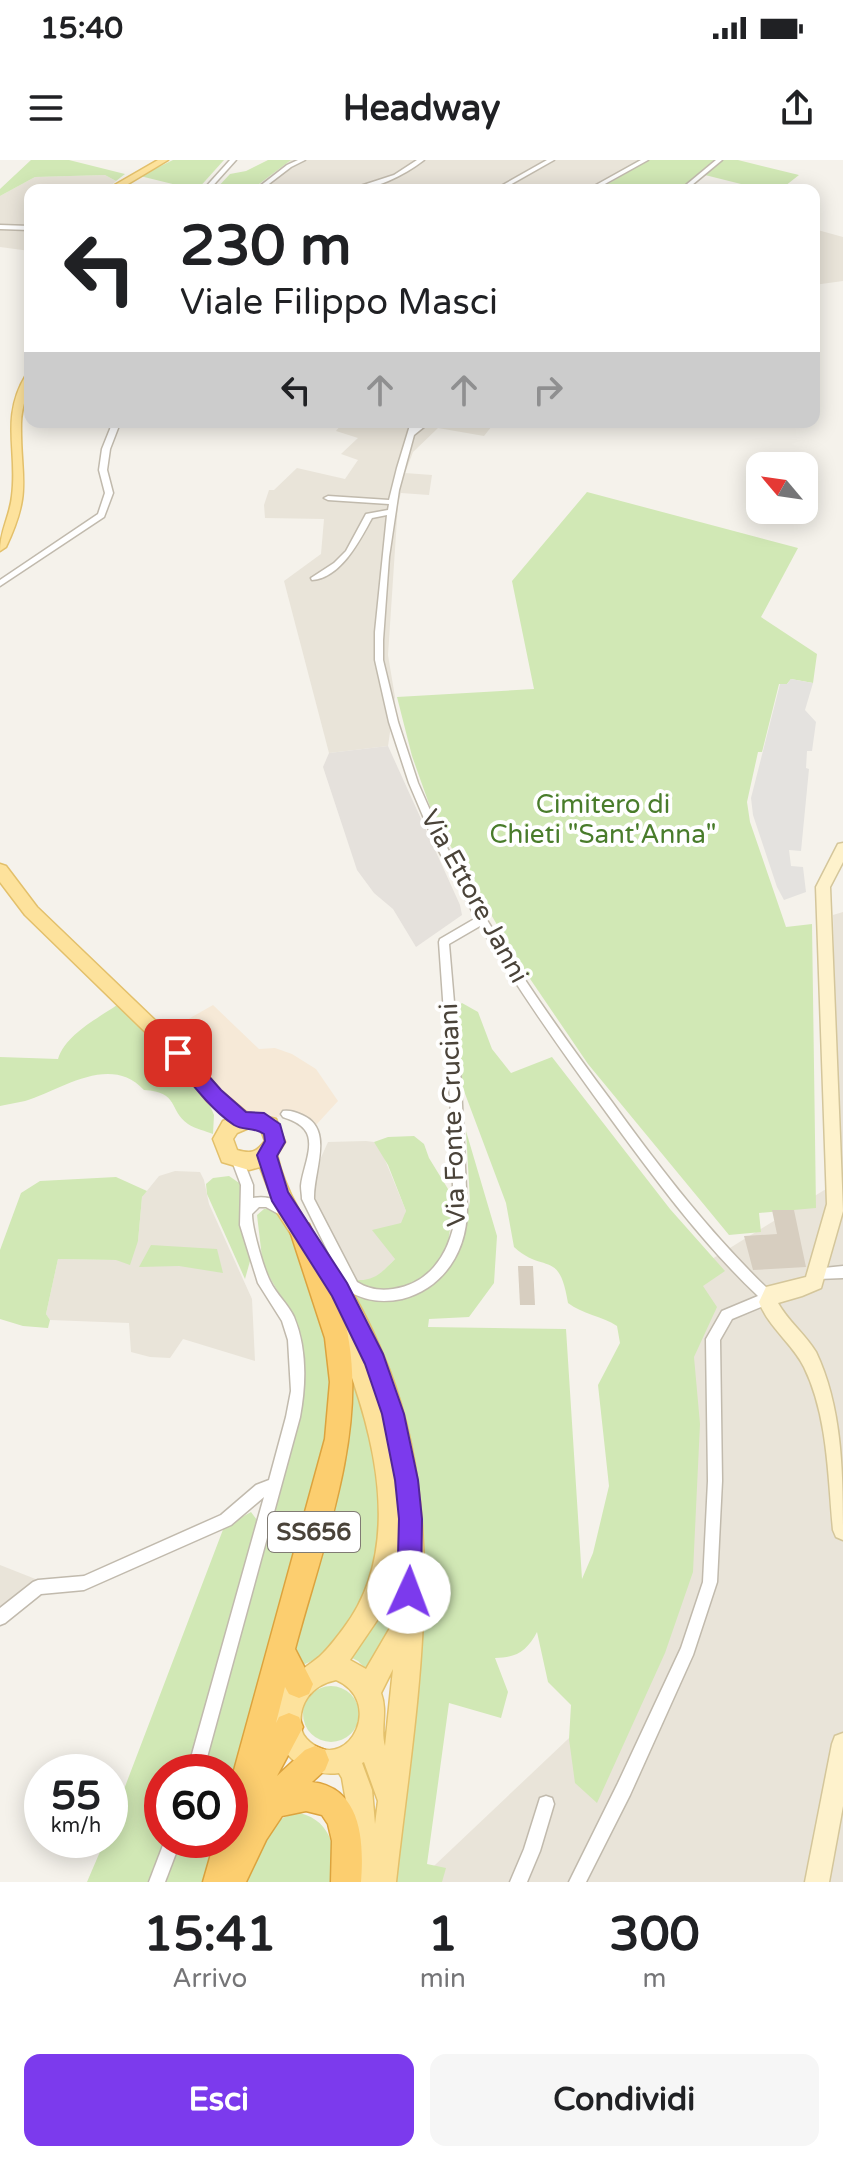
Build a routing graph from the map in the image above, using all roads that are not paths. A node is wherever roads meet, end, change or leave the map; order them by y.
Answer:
1 (156, 160) edge
2 (164, 160) edge
3 (233, 160) edge
4 (302, 160) edge
5 (551, 160) edge
6 (645, 160) edge
7 (719, 160) edge
8 (418, 161) edge
9 (119, 184) edge
10 (121, 184) edge
11 (211, 184) edge
12 (266, 184) edge
13 (370, 184) edge
14 (508, 184) edge
15 (601, 184) edge
16 (690, 184) edge
17 (0, 227) edge
18 (24, 228) edge
19 (24, 382) edge
20 (114, 428) edge
21 (413, 428) edge
22 (418, 428) edge
23 (411, 434) junction
24 (350, 487) dead end
25 (328, 498) dead end
26 (346, 499) junction
27 (390, 507) junction
28 (0, 547) edge
29 (315, 578) dead end
30 (0, 584) edge
31 (843, 848) edge
32 (0, 870) edge
33 (483, 919) junction
34 (214, 1096) junction
35 (287, 1114) dead end
36 (242, 1120) junction
37 (226, 1133) junction
38 (267, 1155) junction
39 (241, 1161) junction
40 (279, 1195) junction
41 (248, 1210) junction
42 (296, 1224) junction
43 (843, 1272) edge
44 (816, 1277) junction
45 (768, 1298) junction
46 (273, 1485) junction
47 (843, 1530) edge
48 (408, 1615) junction
49 (0, 1618) edge
50 (280, 1649) junction
51 (326, 1668) junction
52 (299, 1684) junction
53 (369, 1690) junction
54 (289, 1727) junction
55 (369, 1735) junction
56 (843, 1744) edge
57 (200, 1754) edge
58 (346, 1759) junction
59 (315, 1760) junction
60 (248, 1772) edge
61 (248, 1798) edge
62 (546, 1804) dead end
63 (269, 1805) junction
64 (389, 1810) junction
65 (166, 1858) edge
66 (225, 1858) edge
67 (157, 1882) edge
68 (218, 1882) edge
69 (231, 1882) edge
70 (346, 1882) edge
71 (356, 1882) edge
72 (382, 1882) edge
73 (518, 1882) edge
74 (577, 1882) edge
75 (817, 1882) edge

1 - 9 main road
2 - 10 main road
3 - 11 street
4 - 12 street
5 - 14 street
6 - 15 street
7 - 16 street
8 - 13 street
17 - 18 street
19 - 28 main road
20 - 30 street
21 - 23 street, Via Ettore Janni
22 - 23 street
23 - 27 street, Via Ettore Janni
24 - 26 street
25 - 26 street
26 - 27 street
27 - 29 street
27 - 33 street, Via Ettore Janni
31 - 44 street
32 - 34 main road
33 - 35 street, Via Fonte Cruciani
33 - 45 street, Via Ettore Janni
34 - 36 main road
34 - 37 main road
36 - 37 main road
36 - 38 main road
37 - 39 main road
38 - 39 main road
38 - 40 main road
39 - 40 main road
39 - 41 street
40 - 42 main road
41 - 42 street
41 - 46 street
42 - 48 main road
42 - 50 highway, SS656
42 - 51 main road
43 - 44 street
44 - 45 street
45 - 47 street
45 - 74 street
46 - 49 street
46 - 57 street
48 - 53 main road
48 - 64 main road
50 - 52 highway
50 - 60 highway, SS656
51 - 52 main road
51 - 53 main road
52 - 54 main road
53 - 55 main road
54 - 59 main road
54 - 61 highway, SS656
55 - 58 main road
55 - 64 main road
56 - 75 street
58 - 59 main road
58 - 71 main road
59 - 63 highway
62 - 73 street
63 - 69 highway
63 - 70 highway
64 - 72 main road
65 - 67 street
66 - 68 highway, SS656

